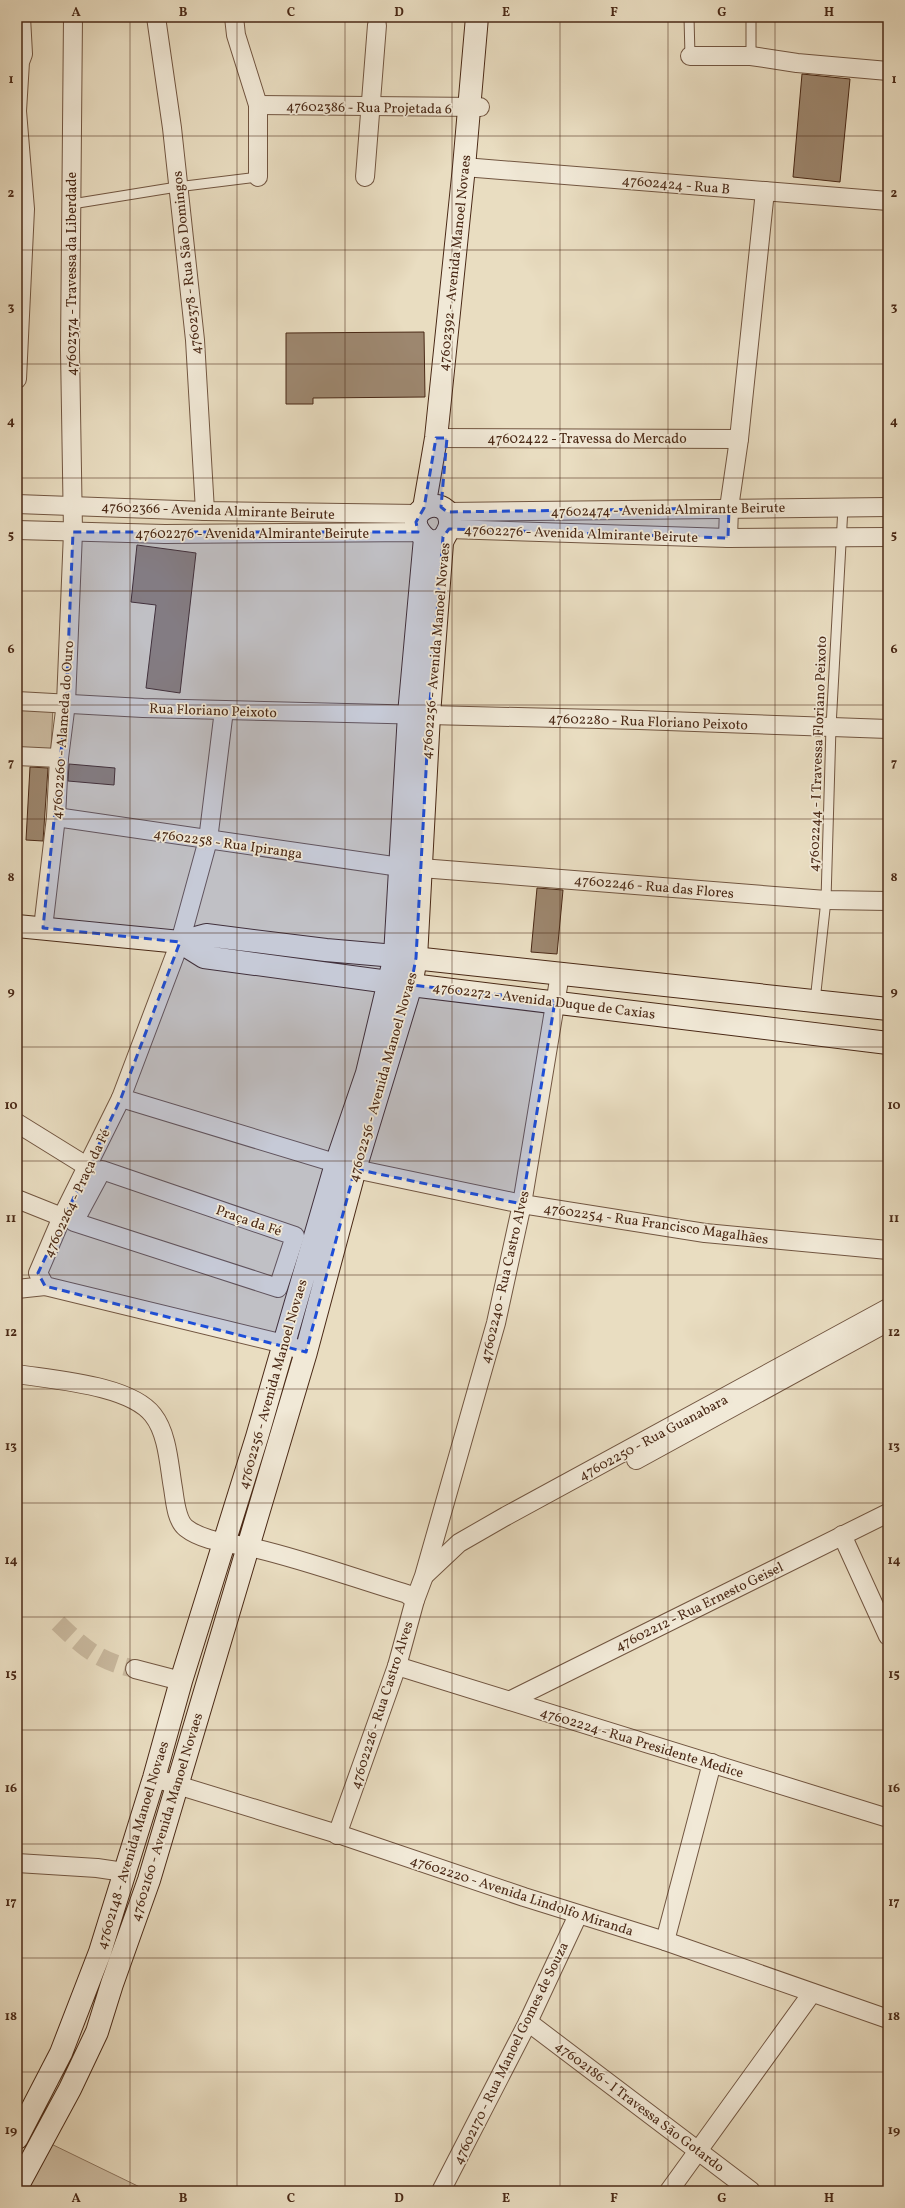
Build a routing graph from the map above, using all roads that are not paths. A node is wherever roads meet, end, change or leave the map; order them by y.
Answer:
1 (21, 17) edge
2 (73, 17) edge
3 (156, 17) edge
4 (234, 17) edge
5 (477, 17) edge
6 (489, 17) edge
7 (689, 17) edge
8 (751, 17) edge
9 (377, 25) dead end
10 (690, 56) joint
11 (751, 56) junction
12 (19, 62) edge
13 (888, 71) edge
14 (258, 105) junction
15 (371, 107) junction
16 (475, 108) junction
17 (17, 112) edge
18 (469, 167) junction
19 (258, 177) joint
20 (365, 177) dead end
21 (177, 187) junction
22 (765, 191) junction
23 (888, 201) edge
24 (72, 204) junction
25 (17, 379) edge
26 (441, 438) junction
27 (739, 439) junction
28 (17, 504) edge
29 (74, 505) junction
30 (843, 507) junction
31 (888, 507) edge
32 (729, 508) junction
33 (204, 511) junction
34 (433, 522) junction
35 (17, 530) edge
36 (73, 532) junction
37 (888, 537) edge
38 (728, 538) junction
39 (842, 538) junction
40 (17, 701) edge
41 (66, 704) junction
42 (224, 710) junction
43 (419, 715) junction
44 (831, 727) junction
45 (888, 729) edge
46 (17, 756) edge
47 (58, 758) junction
48 (56, 817) junction
49 (208, 840) junction
50 (410, 867) junction
51 (826, 900) junction
52 (888, 901) edge
53 (17, 926) edge
54 (43, 928) junction
55 (180, 942) junction
56 (406, 957) junction
57 (560, 974) junction
58 (401, 983) junction
59 (555, 1001) junction
60 (815, 1001) junction
61 (888, 1008) edge
62 (888, 1043) edge
63 (121, 1098) junction
64 (17, 1123) edge
65 (88, 1166) junction
66 (346, 1166) junction
67 (17, 1199) edge
68 (522, 1204) junction
69 (70, 1216) junction
70 (888, 1250) edge
71 (44, 1286) junction
72 (17, 1289) edge
73 (888, 1308) edge
74 (888, 1322) edge
75 (284, 1344) junction
76 (306, 1352) junction
77 (17, 1374) edge
78 (888, 1513) edge
79 (842, 1535) junction
80 (224, 1543) junction
81 (247, 1548) junction
82 (424, 1576) junction
83 (415, 1600) junction
84 (888, 1636) edge
85 (397, 1666) junction
86 (135, 1669) tunnel mouth
87 (181, 1680) junction
88 (511, 1700) junction
89 (712, 1763) junction
90 (154, 1778) junction
91 (176, 1785) junction
92 (888, 1818) edge
93 (338, 1835) junction
94 (17, 1863) edge
95 (124, 1872) junction
96 (578, 1914) junction
97 (665, 1941) junction
98 (812, 1993) junction
99 (888, 2019) edge
100 (528, 2022) junction
101 (17, 2138) edge
102 (698, 2151) junction
103 (17, 2187) edge
104 (441, 2191) edge
105 (668, 2191) edge
106 (751, 2191) edge

1 - 12 street
2 - 24 street, 47602374 - Travessa da Liberdade
3 - 21 street, 47602378 - Rua São Domingos
4 - 14 street
5 - 16 main road
6 - 16 main road
7 - 10 lane
8 - 11 lane
9 - 15 street
10 - 11 street
11 - 13 street
12 - 17 street
14 - 15 street, 47602386 - Rua Projetada 6
14 - 19 street
15 - 16 street, 47602386 - Rua Projetada 6
15 - 20 street
16 - 18 main road, 47602256 - Avenida Manoel Novaes
17 - 25 street
18 - 22 street, 47602424 - Rua B
18 - 26 main road, 47602256 - Avenida Manoel Novaes
19 - 21 lane
21 - 24 lane
21 - 33 street, 47602378 - Rua São Domingos
22 - 23 street, 47602424 - Rua B
22 - 27 street
24 - 29 street, 47602374 - Travessa da Liberdade
26 - 27 street, 47602422 - Travessa do Mercado
26 - 34 main road, 47602256 - Avenida Manoel Novaes
27 - 32 street
28 - 29 street, 47602366 - Avenida Almirante Beirute
29 - 33 street, 47602366 - Avenida Almirante Beirute
29 - 36 street, 47602374 - Travessa da Liberdade
30 - 31 street, 47602474 - Avenida Almirante Beirute
30 - 32 street, 47602474 - Avenida Almirante Beirute
30 - 39 lane, 47602244 - I Travessa Floriano Peixoto
32 - 34 street, 47602474 - Avenida Almirante Beirute
32 - 38 street
33 - 34 street, 47602366 - Avenida Almirante Beirute
34 - 36 street, 47602276 - Avenida Almirante Beirute
34 - 38 street, 47602276 - Avenida Almirante Beirute
34 - 43 main road, 47602256 - Avenida Manoel Novaes
35 - 36 street, 47602276 - Avenida Almirante Beirute
36 - 41 street, 47602260 - Alameda do Ouro
37 - 39 street, 47602276 - Avenida Almirante Beirute
38 - 39 street, 47602276 - Avenida Almirante Beirute
39 - 44 lane, 47602244 - I Travessa Floriano Peixoto
40 - 41 street, Rua Floriano Peixoto
41 - 42 street, Rua Floriano Peixoto
41 - 47 street, 47602260 - Alameda do Ouro
42 - 43 street, Rua Floriano Peixoto
42 - 49 street, 47602264 - Praça da Fé
43 - 44 street, 47602280 - Rua Floriano Peixoto
43 - 50 main road, 47602256 - Avenida Manoel Novaes
44 - 45 street, 47602280 - Rua Floriano Peixoto
44 - 51 lane, 47602244 - I Travessa Floriano Peixoto
46 - 47 street
47 - 48 street, 47602260 - Alameda do Ouro
48 - 49 street, 47602258 - Rua Ipiranga
48 - 54 street, 47602260 - Alameda do Ouro
49 - 50 street, 47602258 - Rua Ipiranga
49 - 55 street, 47602264 - Praça da Fé
50 - 51 street, 47602246 - Rua das Flores
50 - 56 main road, 47602256 - Avenida Manoel Novaes
51 - 52 street, 47602246 - Rua das Flores
51 - 60 lane, 47602244 - I Travessa Floriano Peixoto
53 - 54 main road, 47602272 - Avenida Duque de Caxias
54 - 55 main road, 47602272 - Avenida Duque de Caxias
55 - 56 main road, 47602272 - Avenida Duque de Caxias
55 - 58 main road, 47602272 - Avenida Duque de Caxias
55 - 63 street, 47602264 - Praça da Fé
56 - 57 main road, 47602272 - Avenida Duque de Caxias
56 - 58 main road, 47602256 - Avenida Manoel Novaes
57 - 59 street, 47602240 - Rua Castro Alves
57 - 60 main road, 47602272 - Avenida Duque de Caxias
58 - 59 main road, 47602272 - Avenida Duque de Caxias
58 - 66 main road, 47602256 - Avenida Manoel Novaes
59 - 62 main road, 47602272 - Avenida Duque de Caxias
59 - 68 street, 47602240 - Rua Castro Alves
60 - 61 main road, 47602272 - Avenida Duque de Caxias
63 - 65 street, 47602264 - Praça da Fé
63 - 66 street
64 - 65 street
65 - 69 street, 47602264 - Praça da Fé
66 - 68 street, 47602254 - Rua Francisco Magalhães
66 - 75 main road, 47602256 - Avenida Manoel Novaes
66 - 76 main road, 47602256 - Avenida Manoel Novaes
67 - 69 street
68 - 70 street, 47602254 - Rua Francisco Magalhães
68 - 82 street, 47602240 - Rua Castro Alves
69 - 69 street, Praça da Fé
69 - 71 street, 47602264 - Praça da Fé
71 - 72 street
71 - 75 street
73 - 82 street, 47602250 - Rua Guanabara
74 - 82 street
75 - 76 street
75 - 80 main road, 47602256 - Avenida Manoel Novaes
76 - 81 main road, 47602256 - Avenida Manoel Novaes
77 - 80 street
78 - 79 street, 47602212 - Rua Ernesto Geisel
79 - 84 street
79 - 88 street, 47602212 - Rua Ernesto Geisel
80 - 81 street
80 - 87 main road, 47602148 - Avenida Manoel Novaes
81 - 83 street
81 - 91 main road, 47602160 - Avenida Manoel Novaes
82 - 83 street, 47602226 - Rua Castro Alves
83 - 85 street, 47602226 - Rua Castro Alves
85 - 88 street, 47602224 - Rua Presidente Medice
85 - 93 street, 47602226 - Rua Castro Alves
86 - 87 street
87 - 90 main road, 47602148 - Avenida Manoel Novaes
88 - 89 street, 47602224 - Rua Presidente Medice
89 - 92 street, 47602224 - Rua Presidente Medice
89 - 97 street
90 - 91 street, 47602220 - Avenida Lindolfo Miranda
90 - 95 main road, 47602148 - Avenida Manoel Novaes
91 - 93 street, 47602220 - Avenida Lindolfo Miranda
91 - 103 main road, 47602160 - Avenida Manoel Novaes
93 - 96 street, 47602220 - Avenida Lindolfo Miranda
94 - 95 street
95 - 101 main road, 47602148 - Avenida Manoel Novaes
96 - 97 street, 47602220 - Avenida Lindolfo Miranda
96 - 100 street, 47602170 - Rua Manoel Gomes de Souza
97 - 98 street, 47602220 - Avenida Lindolfo Miranda
98 - 99 street, 47602220 - Avenida Lindolfo Miranda
98 - 102 street
100 - 102 street, 47602186 - I Travessa São Gotardo
100 - 104 street, 47602170 - Rua Manoel Gomes de Souza
102 - 105 street
102 - 106 street, 47602186 - I Travessa São Gotardo

